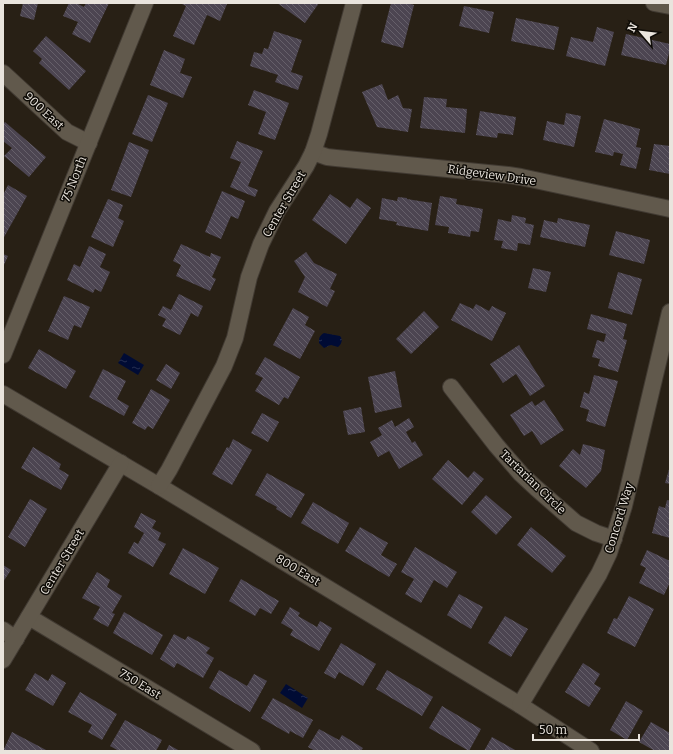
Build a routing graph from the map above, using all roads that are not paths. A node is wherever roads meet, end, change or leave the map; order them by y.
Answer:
1 (145, 3) edge
2 (354, 3) edge
3 (654, 3) edge
4 (670, 6) edge
5 (3, 73) edge
6 (88, 143) junction
7 (313, 152) junction
8 (670, 209) edge
9 (670, 312) edge
10 (3, 355) edge
11 (451, 387) dead end
12 (3, 394) edge
13 (121, 463) junction
14 (160, 486) junction
15 (614, 539) junction
16 (29, 617) junction
17 (9, 634) edge
18 (3, 660) edge
19 (520, 705) junction
20 (252, 751) edge
21 (591, 751) edge

1 - 6 street, 75 North
2 - 7 street, Center Street
3 - 4 street
5 - 6 street, 900 East
6 - 10 street, 75 North
7 - 8 street, Ridgeview Drive
7 - 14 street, Center Street
9 - 15 street, Concord Way
11 - 15 street, Tartarian Circle
12 - 13 street, 800 East
13 - 14 street, 800 East
13 - 16 street, Center Street
14 - 19 street, 800 East
15 - 19 street, Concord Way
16 - 17 street, Center Street
16 - 20 street, 750 East
17 - 18 street, Center Street
19 - 21 street, 800 East

